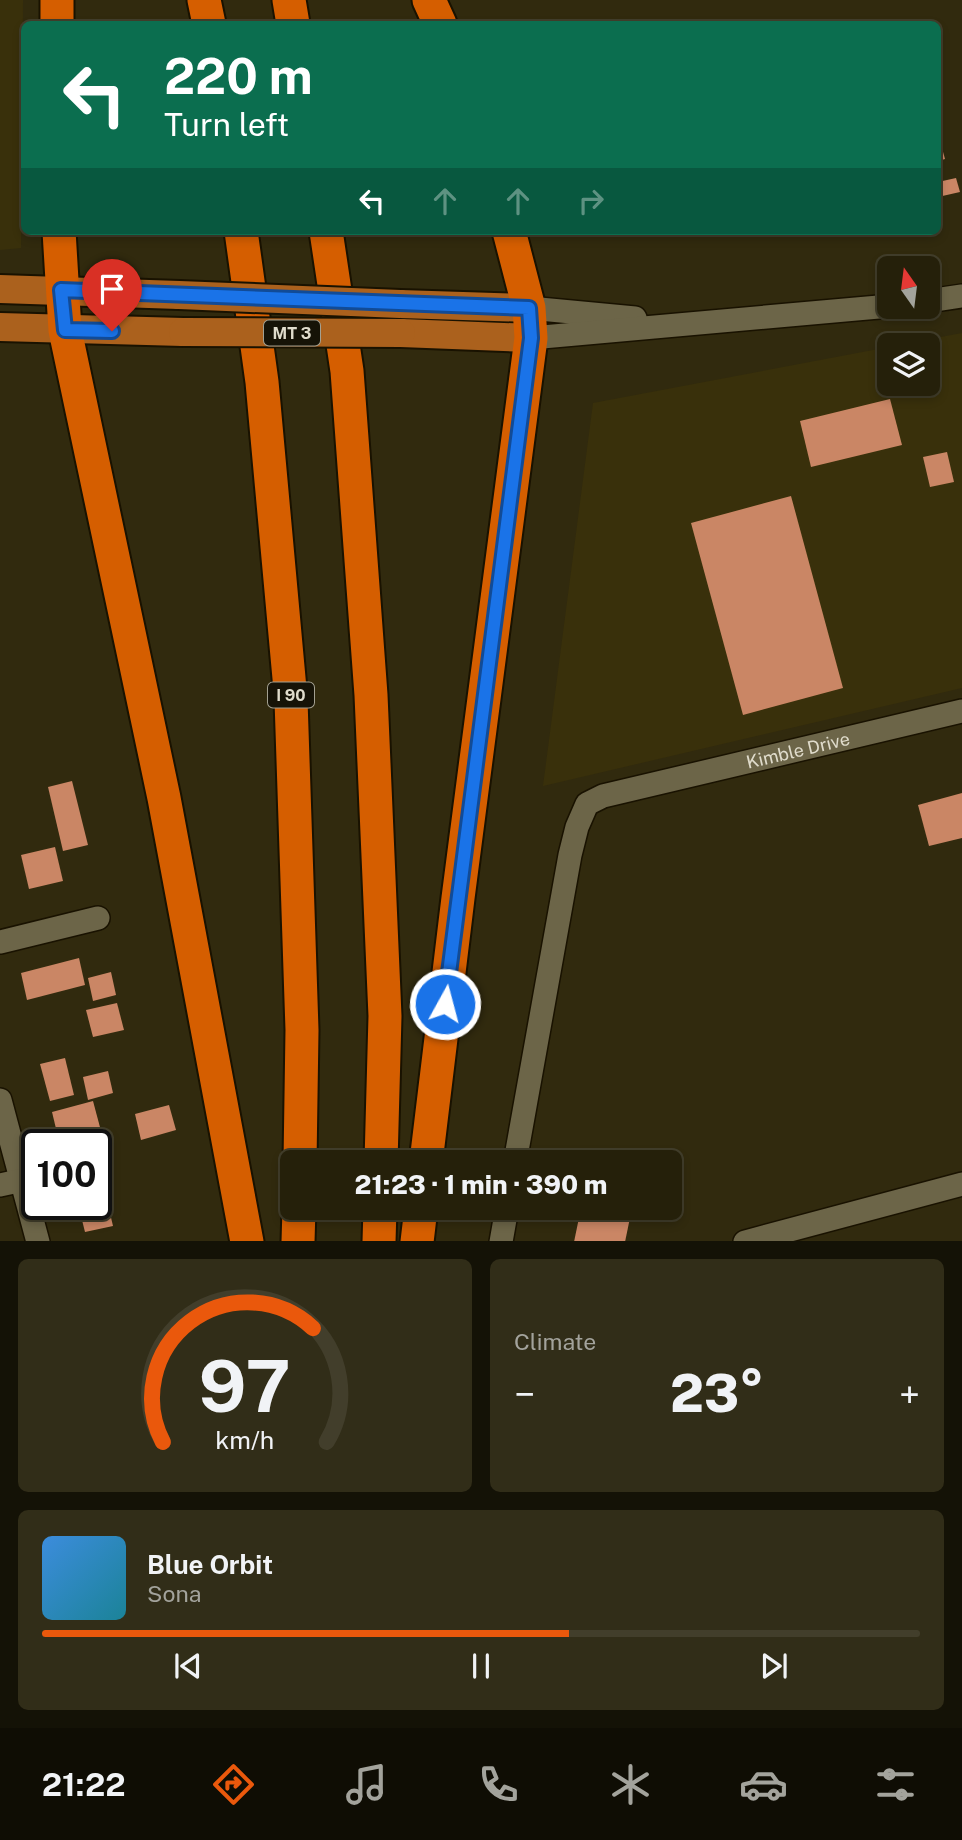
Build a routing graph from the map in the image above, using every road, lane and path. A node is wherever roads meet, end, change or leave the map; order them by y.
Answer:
1 (57, 0) edge
2 (204, 0) edge
3 (289, 0) edge
4 (429, 0) edge
5 (57, 21) edge
6 (208, 21) edge
7 (292, 21) edge
8 (439, 21) edge
9 (59, 235) edge
10 (242, 235) edge
11 (327, 235) edge
12 (510, 235) edge
13 (0, 289) edge
14 (61, 290) junction
15 (962, 296) edge
16 (940, 300) edge
17 (877, 307) edge
18 (530, 323) junction
19 (0, 327) edge
20 (65, 330) junction
21 (962, 710) edge
22 (98, 919) dead end
23 (0, 942) edge
24 (0, 1100) edge
25 (300, 1150) edge
26 (381, 1150) edge
27 (427, 1150) edge
28 (517, 1150) edge
29 (21, 1173) edge
30 (21, 1180) edge
31 (962, 1184) edge
32 (0, 1185) edge
33 (33, 1220) edge
34 (299, 1220) edge
35 (380, 1220) edge
36 (420, 1220) edge
37 (505, 1220) edge
38 (38, 1241) edge
39 (247, 1241) edge
40 (298, 1241) edge
41 (379, 1241) edge
42 (417, 1241) edge
43 (501, 1241) edge
44 (745, 1241) edge

1 - 5 highway
2 - 6 highway
3 - 7 highway
4 - 8 highway
9 - 14 highway
10 - 25 highway, I 90
11 - 26 highway
12 - 18 highway
13 - 14 main road, MT 3
14 - 18 main road, MT 3, bridge
14 - 20 highway
15 - 16 street
17 - 18 street
18 - 20 main road, MT 3, bridge
18 - 27 highway
19 - 20 main road, MT 3
20 - 39 highway
21 - 28 street, Kimble Drive
22 - 23 street
24 - 29 street
30 - 32 street
31 - 44 street
33 - 38 street
34 - 40 highway
35 - 41 highway
36 - 42 highway
37 - 43 street

